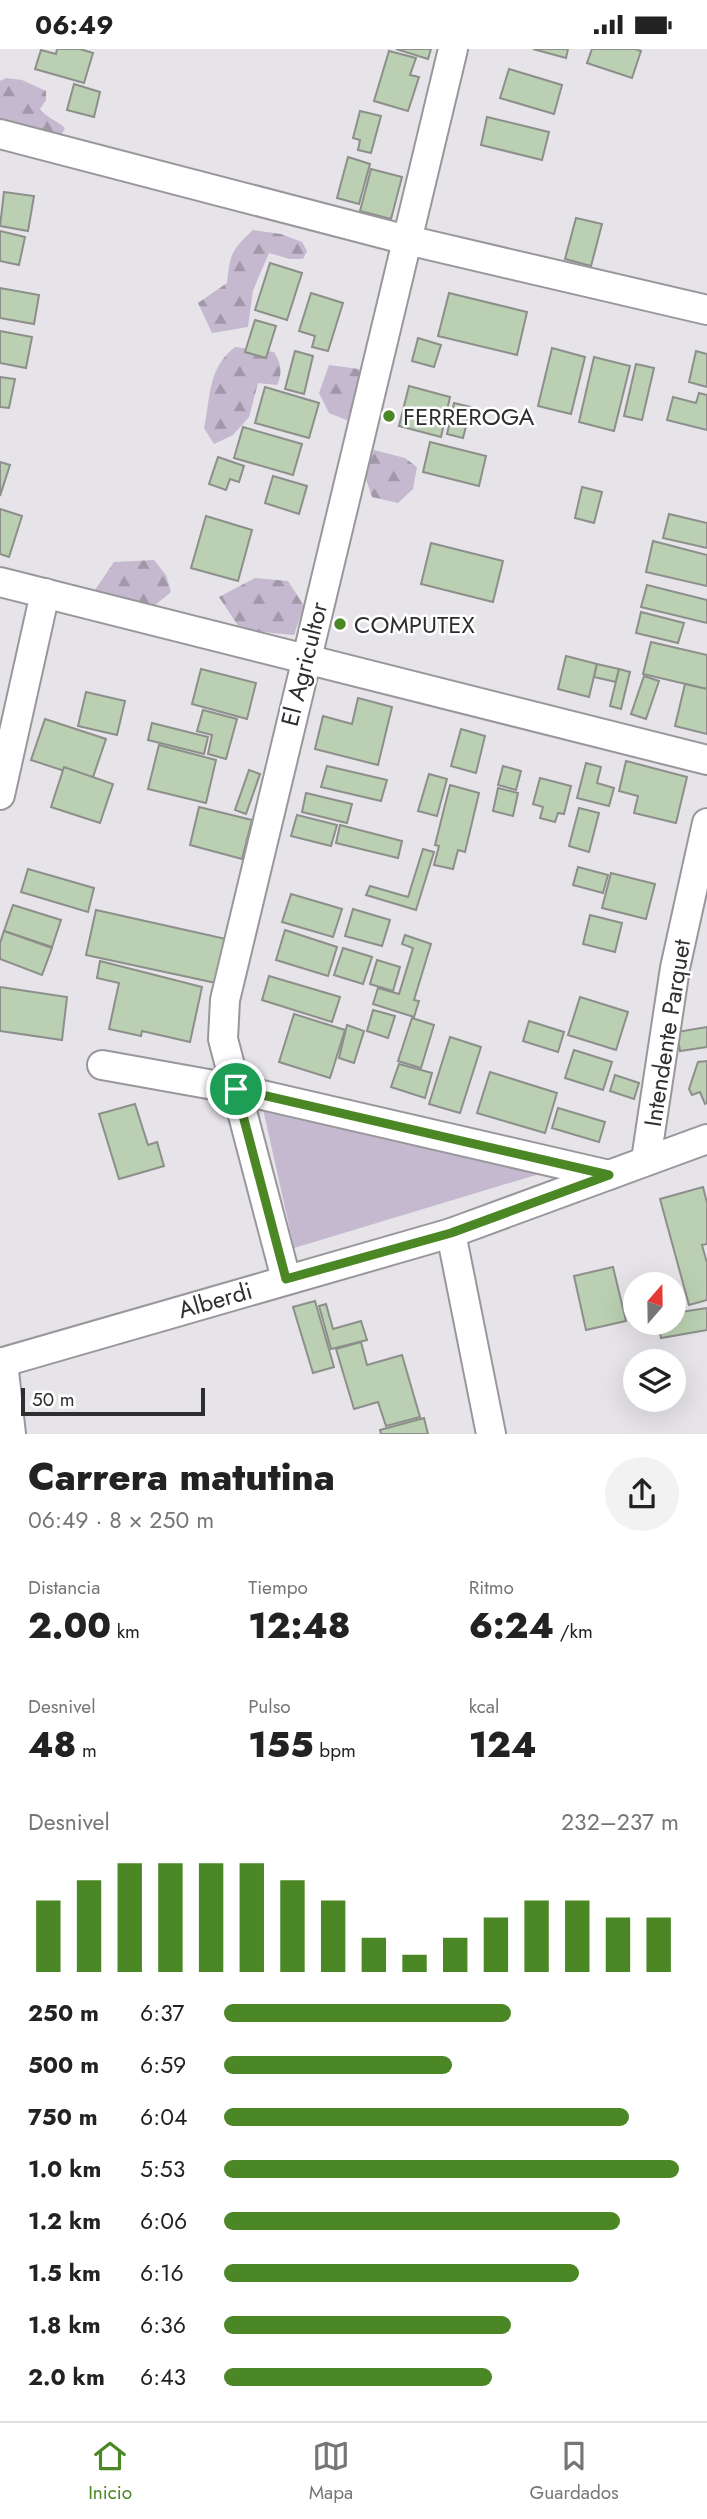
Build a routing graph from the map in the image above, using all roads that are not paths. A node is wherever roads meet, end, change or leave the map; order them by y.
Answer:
1 (453, 49) edge
2 (0, 134) edge
3 (407, 240) junction
4 (707, 310) edge
5 (0, 582) edge
6 (45, 593) junction
7 (306, 658) junction
8 (707, 760) edge
9 (0, 795) edge
10 (707, 823) edge
11 (102, 1065) dead end
12 (236, 1089) junction
13 (707, 1139) edge
14 (646, 1160) junction
15 (609, 1175) junction
16 (451, 1233) junction
17 (286, 1279) junction
18 (2, 1362) edge
19 (12, 1434) edge
20 (491, 1434) edge

1 - 3 street, El Agricultor
2 - 3 street
3 - 4 street
3 - 7 street, El Agricultor
5 - 6 street
6 - 7 street
6 - 9 street
7 - 8 street
7 - 12 street, El Agricultor
10 - 14 street, Intendente Parquet
11 - 12 street
12 - 15 street
12 - 17 street, El Agricultor
13 - 14 street, Alberdi
14 - 15 street, Alberdi
15 - 16 street, Alberdi
16 - 17 street, Alberdi
16 - 20 street
17 - 18 street, Alberdi
18 - 19 street

